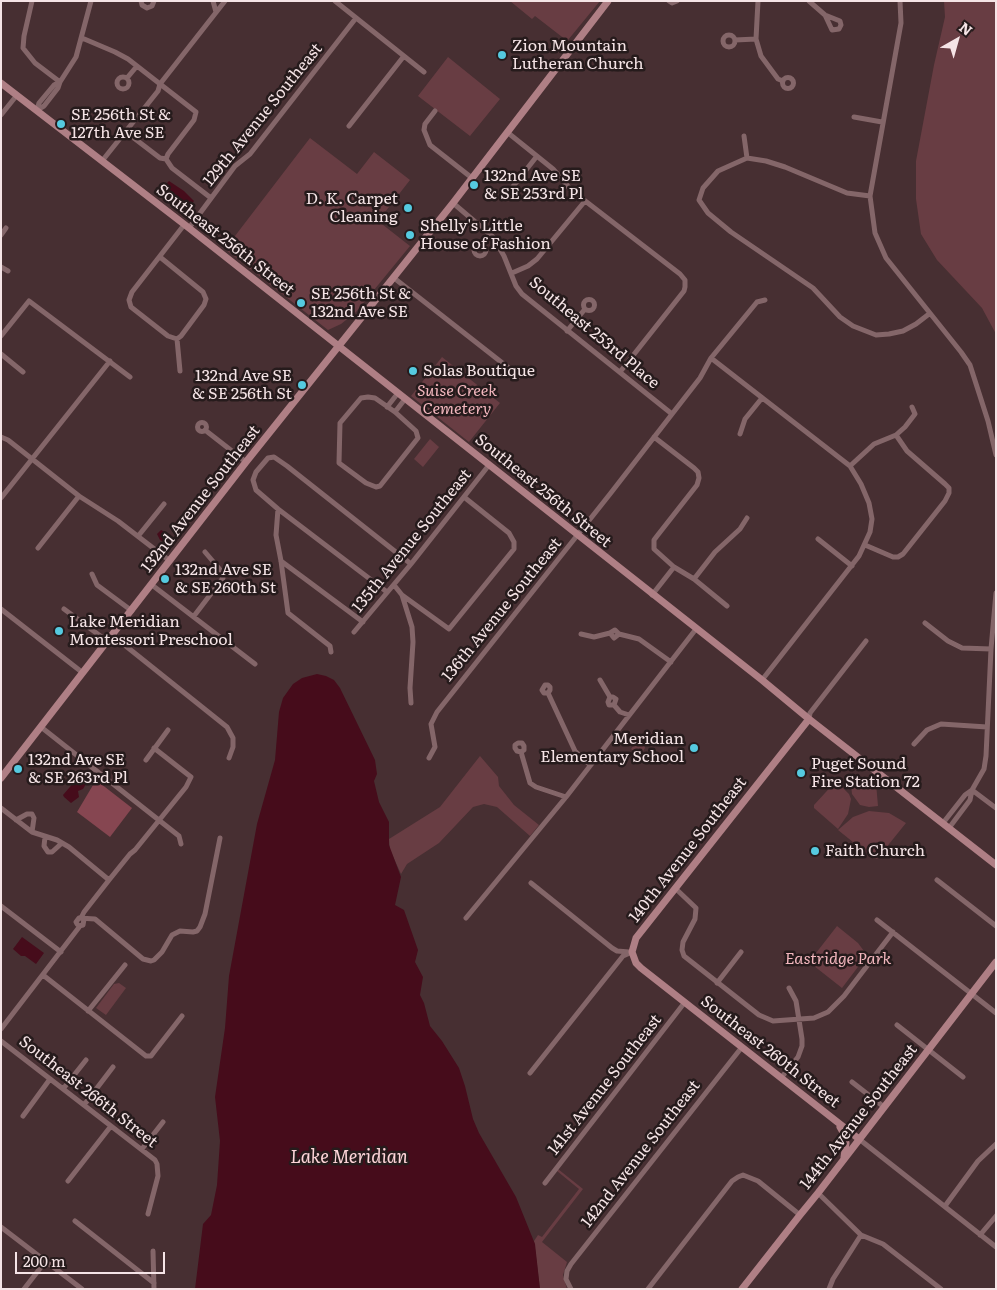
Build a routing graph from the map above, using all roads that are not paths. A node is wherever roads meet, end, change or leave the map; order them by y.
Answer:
1 (32, 1) edge
2 (91, 1) edge
3 (141, 1) edge
4 (154, 1) edge
5 (213, 1) edge
6 (225, 1) edge
7 (335, 1) edge
8 (608, 1) edge
9 (669, 1) edge
10 (677, 1) edge
11 (758, 1) edge
12 (809, 1) edge
13 (900, 1) edge
14 (216, 12) junction
15 (825, 15) dead end
16 (356, 18) junction
17 (82, 38) junction
18 (756, 39) junction
19 (735, 40) dead end
20 (404, 56) junction
21 (137, 66) junction
22 (424, 72) dead end
23 (126, 78) dead end
24 (782, 81) dead end
25 (60, 82) junction
26 (1, 83) edge
27 (160, 84) junction
28 (17, 95) junction
29 (37, 110) junction
30 (435, 111) dead end
31 (1, 115) edge
32 (854, 117) dead end
33 (882, 122) junction
34 (350, 126) dead end
35 (126, 132) junction
36 (507, 132) junction
37 (744, 136) dead end
38 (537, 156) junction
39 (747, 158) junction
40 (166, 159) junction
41 (102, 162) junction
42 (472, 178) junction
43 (511, 189) dead end
44 (870, 196) junction
45 (212, 198) junction
46 (585, 201) junction
47 (453, 203) junction
48 (187, 227) junction
49 (6, 228) dead end
50 (1, 235) edge
51 (494, 239) junction
52 (485, 247) dead end
53 (160, 257) junction
54 (1, 267) edge
55 (8, 271) dead end
56 (512, 273) junction
57 (394, 278) junction
58 (765, 300) dead end
59 (585, 310) dead end
60 (930, 314) junction
61 (568, 331) junction
62 (1, 336) edge
63 (177, 339) junction
64 (339, 347) junction
65 (1, 354) edge
66 (711, 358) junction
67 (110, 361) junction
68 (180, 371) dead end
69 (23, 372) dead end
70 (620, 372) junction
71 (519, 376) dead end
72 (130, 377) dead end
73 (398, 393) junction
74 (762, 398) junction
75 (405, 399) junction
76 (387, 407) junction
77 (912, 407) dead end
78 (394, 412) junction
79 (672, 414) junction
80 (205, 430) dead end
81 (740, 434) dead end
82 (896, 435) junction
83 (1, 437) edge
84 (654, 437) junction
85 (996, 455) edge
86 (32, 460) junction
87 (246, 462) junction
88 (489, 465) junction
89 (850, 466) junction
90 (79, 496) junction
91 (1, 498) edge
92 (464, 498) junction
93 (164, 504) dead end
94 (278, 509) junction
95 (747, 518) dead end
96 (139, 536) junction
97 (578, 536) junction
98 (818, 539) dead end
99 (865, 545) junction
100 (38, 548) dead end
101 (205, 552) dead end
102 (170, 561) junction
103 (281, 561) junction
104 (411, 564) junction
105 (852, 566) junction
106 (674, 567) junction
107 (92, 574) dead end
108 (694, 579) junction
109 (152, 585) junction
110 (394, 585) junction
111 (387, 592) junction
112 (996, 593) edge
113 (402, 595) junction
114 (652, 595) junction
115 (727, 606) dead end
116 (1, 609) edge
117 (64, 609) dead end
118 (132, 611) junction
119 (194, 616) junction
120 (363, 622) junction
121 (925, 622) dead end
122 (696, 629) junction
123 (354, 632) dead end
124 (581, 634) dead end
125 (110, 638) junction
126 (866, 641) dead end
127 (991, 649) junction
128 (331, 652) dead end
129 (670, 662) junction
130 (255, 664) dead end
131 (84, 674) junction
132 (600, 680) dead end
133 (762, 680) junction
134 (548, 693) dead end
135 (411, 703) dead end
136 (629, 715) junction
137 (809, 719) junction
138 (41, 727) junction
139 (988, 727) junction
140 (168, 730) dead end
141 (914, 744) dead end
142 (154, 748) junction
143 (521, 752) dead end
144 (229, 758) dead end
145 (429, 758) dead end
146 (146, 760) dead end
147 (590, 765) junction
148 (1, 778) edge
149 (972, 790) junction
150 (566, 797) junction
151 (1, 808) edge
152 (996, 808) edge
153 (16, 820) junction
154 (159, 820) junction
155 (946, 826) junction
156 (32, 832) junction
157 (45, 837) junction
158 (220, 838) dead end
159 (62, 843) junction
160 (180, 844) dead end
161 (996, 865) edge
162 (109, 880) junction
163 (937, 880) dead end
164 (531, 883) dead end
165 (675, 888) junction
166 (1, 906) edge
167 (466, 918) dead end
168 (82, 919) junction
169 (878, 920) dead end
170 (996, 926) edge
171 (893, 932) junction
172 (61, 952) junction
173 (632, 952) junction
174 (741, 952) dead end
175 (996, 962) edge
176 (125, 965) dead end
177 (43, 975) junction
178 (717, 983) junction
179 (789, 988) dead end
180 (971, 994) junction
181 (685, 1002) junction
182 (88, 1010) junction
183 (996, 1013) edge
184 (182, 1016) dead end
185 (799, 1020) junction
186 (897, 1025) dead end
187 (1, 1029) edge
188 (1, 1041) edge
189 (742, 1047) junction
190 (928, 1050) junction
191 (86, 1060) dead end
192 (113, 1068) dead end
193 (530, 1073) dead end
194 (963, 1077) dead end
195 (781, 1078) junction
196 (50, 1079) junction
197 (852, 1082) dead end
198 (64, 1089) junction
199 (84, 1105) junction
200 (884, 1107) junction
201 (23, 1116) dead end
202 (836, 1121) junction
203 (163, 1122) dead end
204 (111, 1126) junction
205 (859, 1139) junction
206 (996, 1144) edge
207 (142, 1149) junction
208 (841, 1163) junction
209 (68, 1181) dead end
210 (545, 1183) dead end
211 (818, 1193) junction
212 (945, 1206) junction
213 (148, 1214) dead end
214 (800, 1214) junction
215 (996, 1216) edge
216 (75, 1221) dead end
217 (1, 1227) edge
218 (861, 1235) junction
219 (980, 1235) junction
220 (996, 1247) edge
221 (153, 1251) dead end
222 (45, 1262) junction
223 (154, 1286) edge
224 (24, 1289) edge
225 (82, 1289) edge
226 (571, 1289) edge
227 (648, 1289) edge
228 (742, 1289) edge
229 (829, 1289) edge
230 (942, 1289) edge

1 - 25 street
2 - 17 street
3 - 4 street
5 - 14 street
6 - 14 street
7 - 16 street
8 - 36 main road, 132nd Avenue Southeast
9 - 10 street
11 - 18 street
12 - 15 street
13 - 33 street
14 - 27 street
16 - 20 street
16 - 45 street, 129th Avenue Southeast
17 - 21 street
17 - 25 street
18 - 19 street
18 - 24 street
20 - 22 street
20 - 34 street
21 - 23 street
21 - 27 street
25 - 29 street
26 - 28 main road, Southeast 256th Street
27 - 35 street
27 - 40 street
28 - 29 main road, Southeast 256th Street
28 - 31 street
29 - 41 main road, Southeast 256th Street
30 - 42 street
32 - 33 street
33 - 44 street
35 - 40 street
35 - 41 street
36 - 38 street
36 - 42 main road, 132nd Avenue Southeast
37 - 39 street
38 - 43 street
38 - 46 street
39 - 44 street
39 - 60 street
40 - 45 street
41 - 48 main road, Southeast 256th Street
42 - 47 main road, 132nd Avenue Southeast
44 - 60 street
45 - 48 street, 129th Avenue Southeast
46 - 56 street
46 - 70 street
47 - 51 street, Southeast 253rd Place
47 - 57 main road, 132nd Avenue Southeast
48 - 53 street, 129th Avenue Southeast
48 - 64 main road, Southeast 256th Street
49 - 50 street
51 - 52 street
51 - 56 street, Southeast 253rd Place
53 - 63 street
53 - 63 street, 129th Avenue Southeast
54 - 55 street
56 - 61 street, Southeast 253rd Place
57 - 64 main road, 132nd Avenue Southeast
57 - 71 street
58 - 66 street, 136th Avenue Southeast
59 - 61 street
60 - 85 street
61 - 70 street, Southeast 253rd Place
62 - 67 street
63 - 68 street
64 - 73 main road, Southeast 256th Street
64 - 87 main road, 132nd Avenue Southeast
65 - 69 street
66 - 74 street
66 - 79 street, 136th Avenue Southeast
67 - 72 street
67 - 86 street
70 - 79 street, Southeast 253rd Place
73 - 75 main road, Southeast 256th Street
73 - 76 street
74 - 81 street
74 - 89 street
75 - 78 street
75 - 88 main road, Southeast 256th Street
76 - 78 street
76 - 78 street
77 - 82 street
79 - 84 street, 136th Avenue Southeast
80 - 87 street
82 - 89 street
82 - 99 street
83 - 86 street
84 - 97 street, 136th Avenue Southeast
84 - 106 street
86 - 90 street
86 - 91 street
87 - 102 main road, 132nd Avenue Southeast
88 - 92 street, 135th Avenue Southeast
88 - 97 main road, Southeast 256th Street
89 - 99 street
90 - 96 street
90 - 100 street
92 - 104 street, 135th Avenue Southeast
92 - 113 street
93 - 96 street
94 - 103 street
94 - 104 street
94 - 111 street
95 - 108 street
96 - 102 street
97 - 114 main road, Southeast 256th Street
97 - 145 street, 136th Avenue Southeast
98 - 105 street
99 - 105 street
101 - 119 street
102 - 109 main road, 132nd Avenue Southeast
103 - 120 street
103 - 128 street
104 - 110 street, 135th Avenue Southeast
105 - 133 street
106 - 108 street
106 - 114 street
107 - 118 street
108 - 115 street
109 - 118 main road, 132nd Avenue Southeast
109 - 119 street
110 - 111 street, 135th Avenue Southeast
110 - 113 street
111 - 120 street, 135th Avenue Southeast
112 - 127 street
113 - 135 street
114 - 122 main road, Southeast 256th Street
116 - 131 street
117 - 125 street
118 - 125 main road, 132nd Avenue Southeast
119 - 130 street
120 - 123 street, 135th Avenue Southeast
121 - 127 street
122 - 129 street
122 - 133 main road, Southeast 256th Street
124 - 129 street
125 - 131 main road, 132nd Avenue Southeast
125 - 144 street
126 - 137 street, 140th Avenue Southeast
127 - 139 street
129 - 136 street
131 - 138 main road, 132nd Avenue Southeast
132 - 136 street
133 - 137 main road, Southeast 256th Street
134 - 147 street
136 - 147 street
137 - 155 main road, Southeast 256th Street
137 - 165 main road, 140th Avenue Southeast
138 - 148 main road, 132nd Avenue Southeast
138 - 154 street
139 - 141 street
139 - 149 street
140 - 142 street
142 - 146 street
142 - 154 street
143 - 150 street
147 - 150 street
149 - 152 street
149 - 155 street
150 - 167 street
151 - 153 street
153 - 156 street
153 - 156 street
154 - 160 street
154 - 162 street
155 - 161 main road, Southeast 256th Street
156 - 157 street
157 - 159 street
157 - 159 street
158 - 168 street
159 - 162 street
162 - 168 street
163 - 170 street
164 - 173 street
165 - 173 main road, 140th Avenue Southeast
165 - 178 street
166 - 172 street
168 - 172 street
169 - 171 street
171 - 180 street
171 - 185 street
172 - 177 street
173 - 181 main road, Southeast 260th Street
173 - 193 street, 140th Avenue Southeast
174 - 178 street
175 - 180 main road, 144th Avenue Southeast
176 - 182 street
177 - 182 street
177 - 187 street
178 - 185 street
179 - 185 street
180 - 183 street
180 - 190 main road, 144th Avenue Southeast
181 - 189 main road, Southeast 260th Street
181 - 210 street, 141st Avenue Southeast
182 - 184 street
185 - 195 street
186 - 190 street
188 - 196 street, Southeast 266th Street
189 - 195 main road, Southeast 260th Street
189 - 226 street, 142nd Avenue Southeast
190 - 194 street
190 - 200 main road, 144th Avenue Southeast
191 - 198 street
192 - 199 street
195 - 202 main road, Southeast 260th Street
196 - 198 street, Southeast 266th Street
196 - 201 street
197 - 200 street
198 - 199 street, Southeast 266th Street
199 - 204 street, Southeast 266th Street
200 - 205 main road, 144th Avenue Southeast
202 - 205 main road, Southeast 260th Street
202 - 208 main road
203 - 207 street
204 - 207 street, Southeast 266th Street
204 - 209 street
205 - 208 main road, 144th Avenue Southeast
205 - 212 street, Southeast 260th Street
206 - 212 street
207 - 213 street, Southeast 266th Street
208 - 211 main road, 144th Avenue Southeast
211 - 214 main road, 144th Avenue Southeast
211 - 218 street
212 - 219 street, Southeast 260th Street
214 - 227 street
214 - 228 main road, 144th Avenue Southeast
215 - 219 street
216 - 223 street
217 - 222 street
218 - 229 street
218 - 230 street
219 - 220 street, Southeast 260th Street
221 - 223 street
222 - 224 street
222 - 225 street

